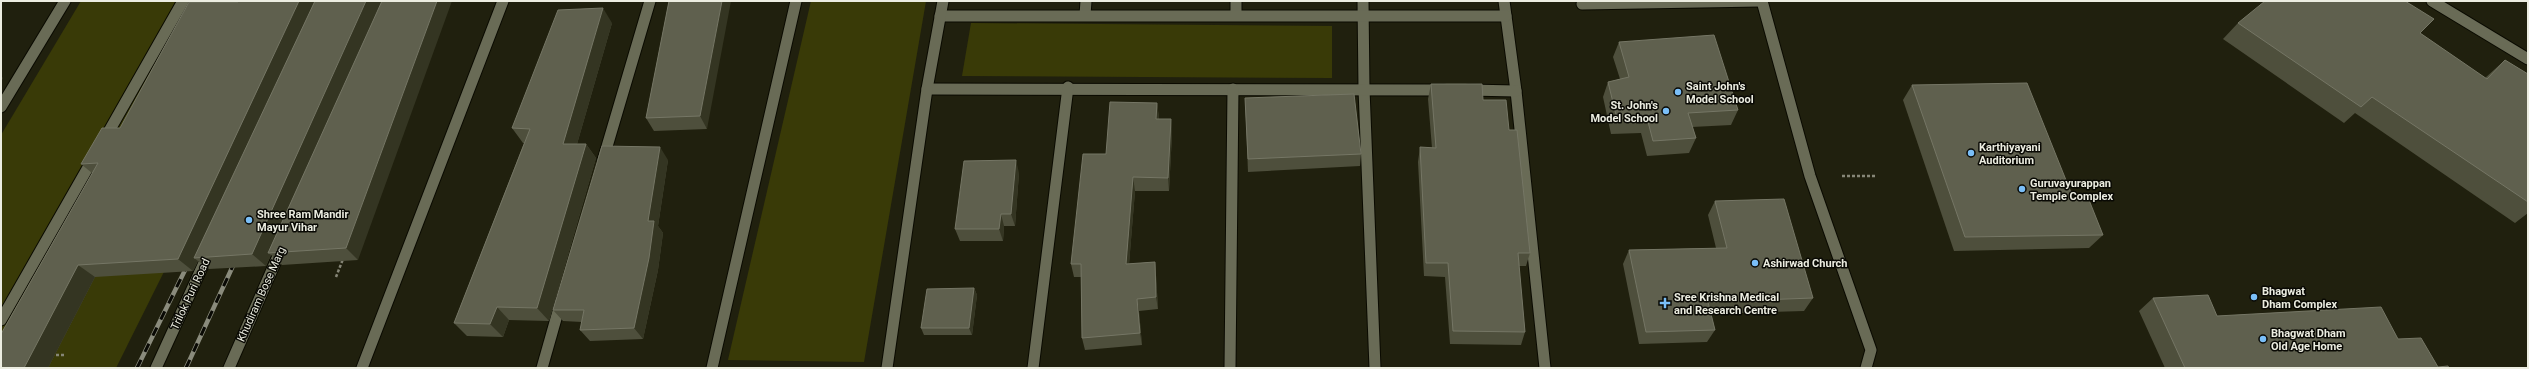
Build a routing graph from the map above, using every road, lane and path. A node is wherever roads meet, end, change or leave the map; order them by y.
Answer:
1 (65, 1) edge
2 (183, 1) edge
3 (503, 1) edge
4 (650, 1) edge
5 (796, 1) edge
6 (942, 1) edge
7 (1086, 1) edge
8 (1236, 1) edge
9 (1363, 1) edge
10 (1504, 1) edge
11 (1761, 1) edge
12 (2432, 1) edge
13 (1582, 4) dead end
14 (1085, 15) junction
15 (1236, 15) junction
16 (1363, 15) junction
17 (940, 16) junction
18 (1506, 16) junction
19 (2528, 59) edge
20 (927, 88) junction
21 (1068, 88) junction
22 (1233, 89) junction
23 (1364, 89) junction
24 (1516, 90) junction
25 (1, 107) edge
26 (600, 169) edge
27 (216, 238) edge
28 (286, 238) edge
29 (344, 256) edge
30 (336, 277) dead end
31 (564, 292) edge
32 (1, 320) edge
33 (44, 355) dead end
34 (65, 355) dead end
35 (156, 368) edge
36 (229, 368) edge
37 (362, 368) edge
38 (542, 368) edge
39 (712, 368) edge
40 (887, 368) edge
41 (1033, 368) edge
42 (1230, 368) edge
43 (1375, 368) edge
44 (1545, 368) edge
45 (1866, 368) edge

1 - 25 street
2 - 32 street
3 - 37 street
4 - 26 street
5 - 39 street
6 - 17 street
7 - 14 street
8 - 15 street
9 - 16 street
10 - 18 street
11 - 13 street
11 - 45 street
12 - 19 street
14 - 15 street
14 - 17 street
15 - 16 street
16 - 18 street
16 - 23 street
17 - 20 street
18 - 24 street
20 - 21 street
20 - 40 street
21 - 22 street
21 - 41 street
22 - 23 street
22 - 42 street
23 - 24 street
23 - 43 street
24 - 44 street
27 - 35 street, Trilok Puri Road
28 - 36 street, Khudiram Bose Marg
29 - 30 path
31 - 38 street
33 - 34 path

